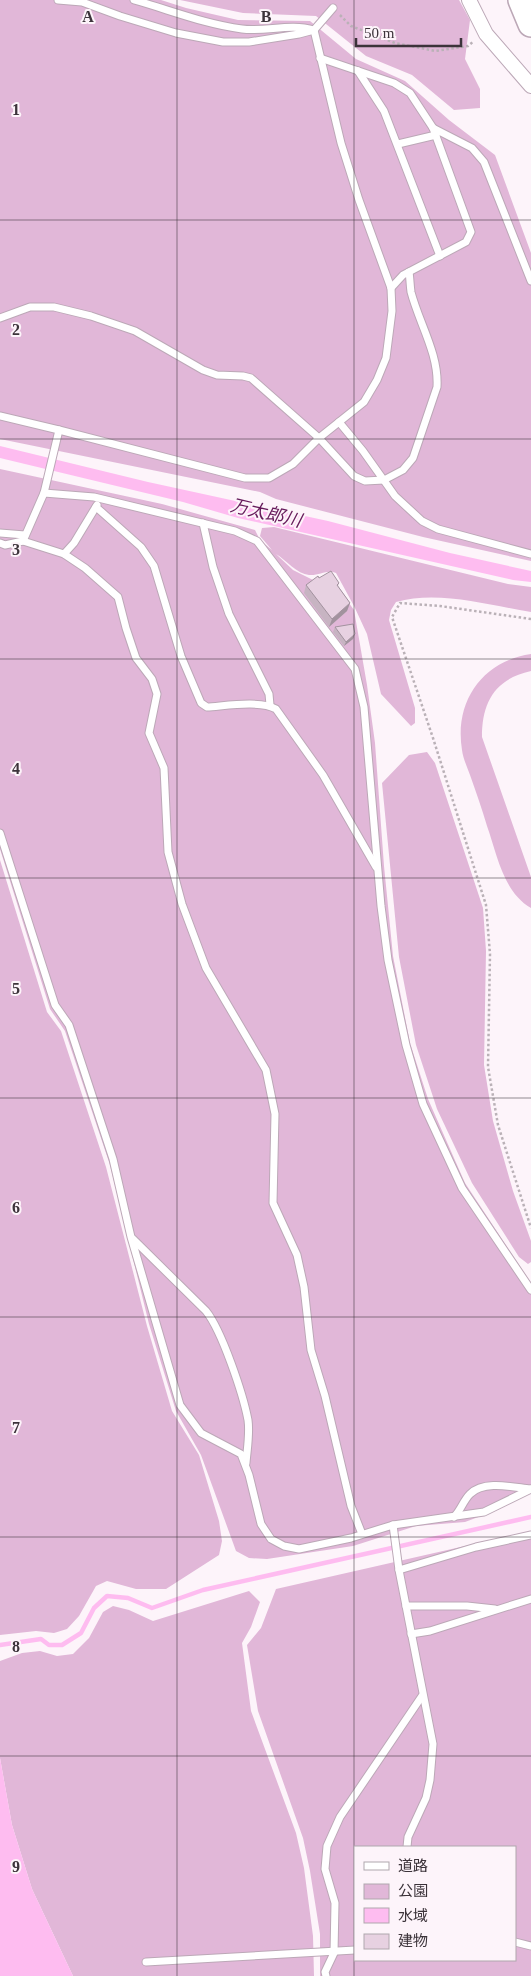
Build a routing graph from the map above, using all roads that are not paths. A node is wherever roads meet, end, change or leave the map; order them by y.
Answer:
1 (58, 0) edge
2 (134, 0) edge
3 (469, 0) edge
4 (521, 0) edge
5 (333, 8) road end
6 (531, 24) edge
7 (314, 30) junction
8 (320, 58) junction
9 (358, 70) junction
10 (531, 86) edge
11 (434, 132) junction
12 (398, 144) junction
13 (440, 256) junction
14 (409, 272) junction
15 (531, 281) edge
16 (391, 288) junction
17 (0, 318) edge
18 (0, 416) edge
19 (339, 422) junction
20 (59, 430) junction
21 (320, 438) junction
22 (384, 480) junction
23 (45, 492) junction
24 (100, 499) junction
25 (96, 507) junction
26 (203, 523) junction
27 (0, 533) edge
28 (24, 538) junction
29 (0, 543) edge
30 (64, 554) junction
31 (531, 554) edge
32 (270, 705) junction
33 (0, 833) edge
34 (377, 870) junction
35 (131, 1237) junction
36 (531, 1290) edge
37 (246, 1466) junction
38 (531, 1489) edge
39 (454, 1517) junction
40 (393, 1526) junction
41 (362, 1534) junction
42 (531, 1535) edge
43 (399, 1570) junction
44 (531, 1599) edge
45 (406, 1606) junction
46 (498, 1609) junction
47 (411, 1634) junction
48 (422, 1696) junction
49 (408, 1837) junction
50 (403, 1846) edge
51 (407, 1846) edge
52 (516, 1942) edge
53 (531, 1946) edge
54 (354, 1950) edge
55 (334, 1953) junction
56 (146, 1962) dead end
57 (326, 1976) edge

1 - 7 lane
2 - 7 lane
3 - 10 street
4 - 6 highway
5 - 7 lane
7 - 8 lane
8 - 9 lane
8 - 16 lane
9 - 11 lane
9 - 12 lane
11 - 12 lane
11 - 13 lane
11 - 15 lane
12 - 13 lane
13 - 14 lane
14 - 16 lane
14 - 22 lane
16 - 19 lane
17 - 21 lane
18 - 20 lane
19 - 21 lane
19 - 22 lane
20 - 21 lane
20 - 23 lane
21 - 22 lane
22 - 31 lane
23 - 24 lane
23 - 28 lane
24 - 25 lane
24 - 26 lane
25 - 30 lane
25 - 32 lane
26 - 32 lane
26 - 34 lane
27 - 28 lane
28 - 29 lane
28 - 30 lane
30 - 41 lane
32 - 34 lane
33 - 35 lane
34 - 36 lane
35 - 37 lane
35 - 37 lane
37 - 41 lane
38 - 39 lane
38 - 39 lane
39 - 40 lane
40 - 41 lane
40 - 43 lane
42 - 43 lane
43 - 45 lane
44 - 46 lane
45 - 46 lane
45 - 47 lane
46 - 47 lane
47 - 48 lane
48 - 49 lane
48 - 55 lane
49 - 50 lane
49 - 51 lane
52 - 53 lane
54 - 55 lane
55 - 56 lane
55 - 57 lane

